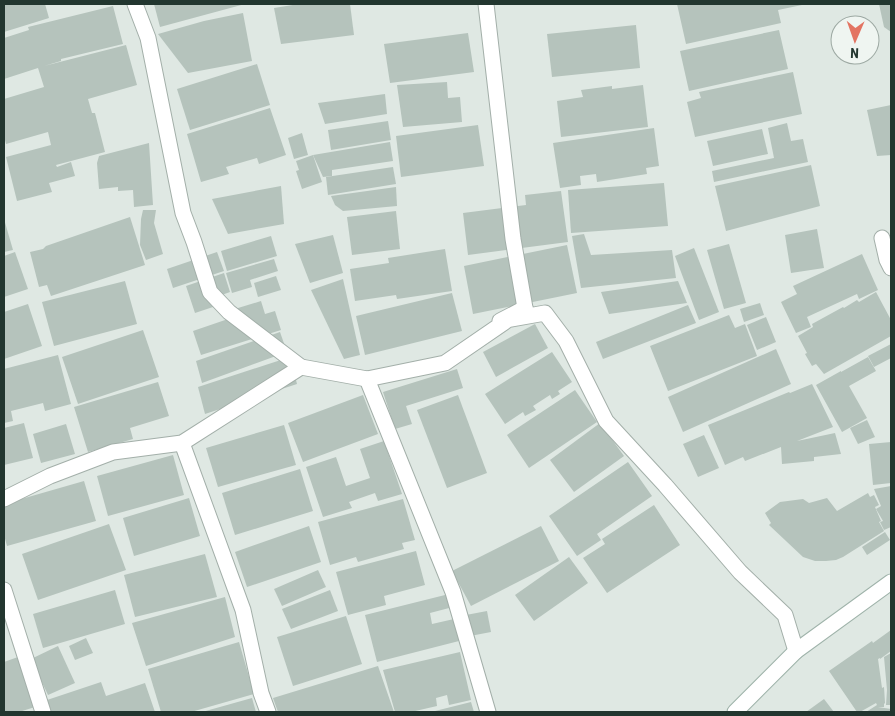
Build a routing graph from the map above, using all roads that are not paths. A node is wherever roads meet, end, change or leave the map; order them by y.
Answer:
1 (135, 4) edge
2 (486, 4) edge
3 (882, 238) dead end
4 (891, 268) edge
5 (507, 320) junction
6 (302, 367) junction
7 (367, 379) junction
8 (182, 443) junction
9 (4, 499) edge
10 (891, 582) edge
11 (4, 590) edge
12 (796, 651) junction
13 (43, 712) edge
14 (268, 712) edge
15 (488, 712) edge
16 (735, 712) edge

1 - 6 street
2 - 5 street
3 - 4 street
5 - 7 street
5 - 12 street
6 - 7 street
6 - 8 street
7 - 15 street
8 - 9 street
8 - 14 street
10 - 12 street
11 - 13 street
12 - 16 street

